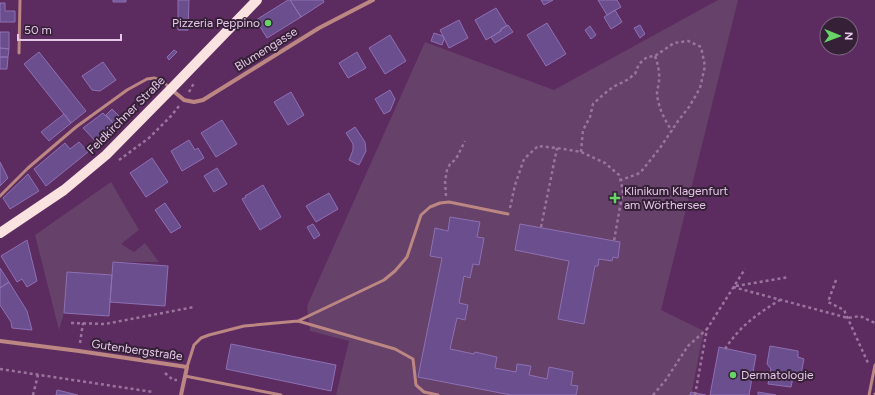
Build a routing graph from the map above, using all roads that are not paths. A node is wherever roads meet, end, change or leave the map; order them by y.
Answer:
1 (20, 0) edge
2 (257, 0) edge
3 (373, 0) edge
4 (19, 53) dead end
5 (171, 89) junction
6 (0, 196) edge
7 (508, 214) road end
8 (0, 233) edge
9 (298, 321) junction
10 (0, 341) edge
11 (875, 365) edge
12 (187, 367) junction
13 (186, 376) junction
14 (272, 394) edge
15 (181, 395) edge
16 (281, 395) edge
17 (438, 395) edge
18 (869, 395) edge

1 - 4 lane
2 - 5 main road, Feldkirchner Straße
3 - 5 street, Blumengasse
5 - 6 lane
5 - 8 main road, Feldkirchner Straße
7 - 9 lane
9 - 12 lane, Gutenbergstraße
9 - 17 lane
10 - 12 street, Gutenbergstraße
11 - 18 lane
12 - 13 street
13 - 14 lane
13 - 15 street
14 - 16 lane

